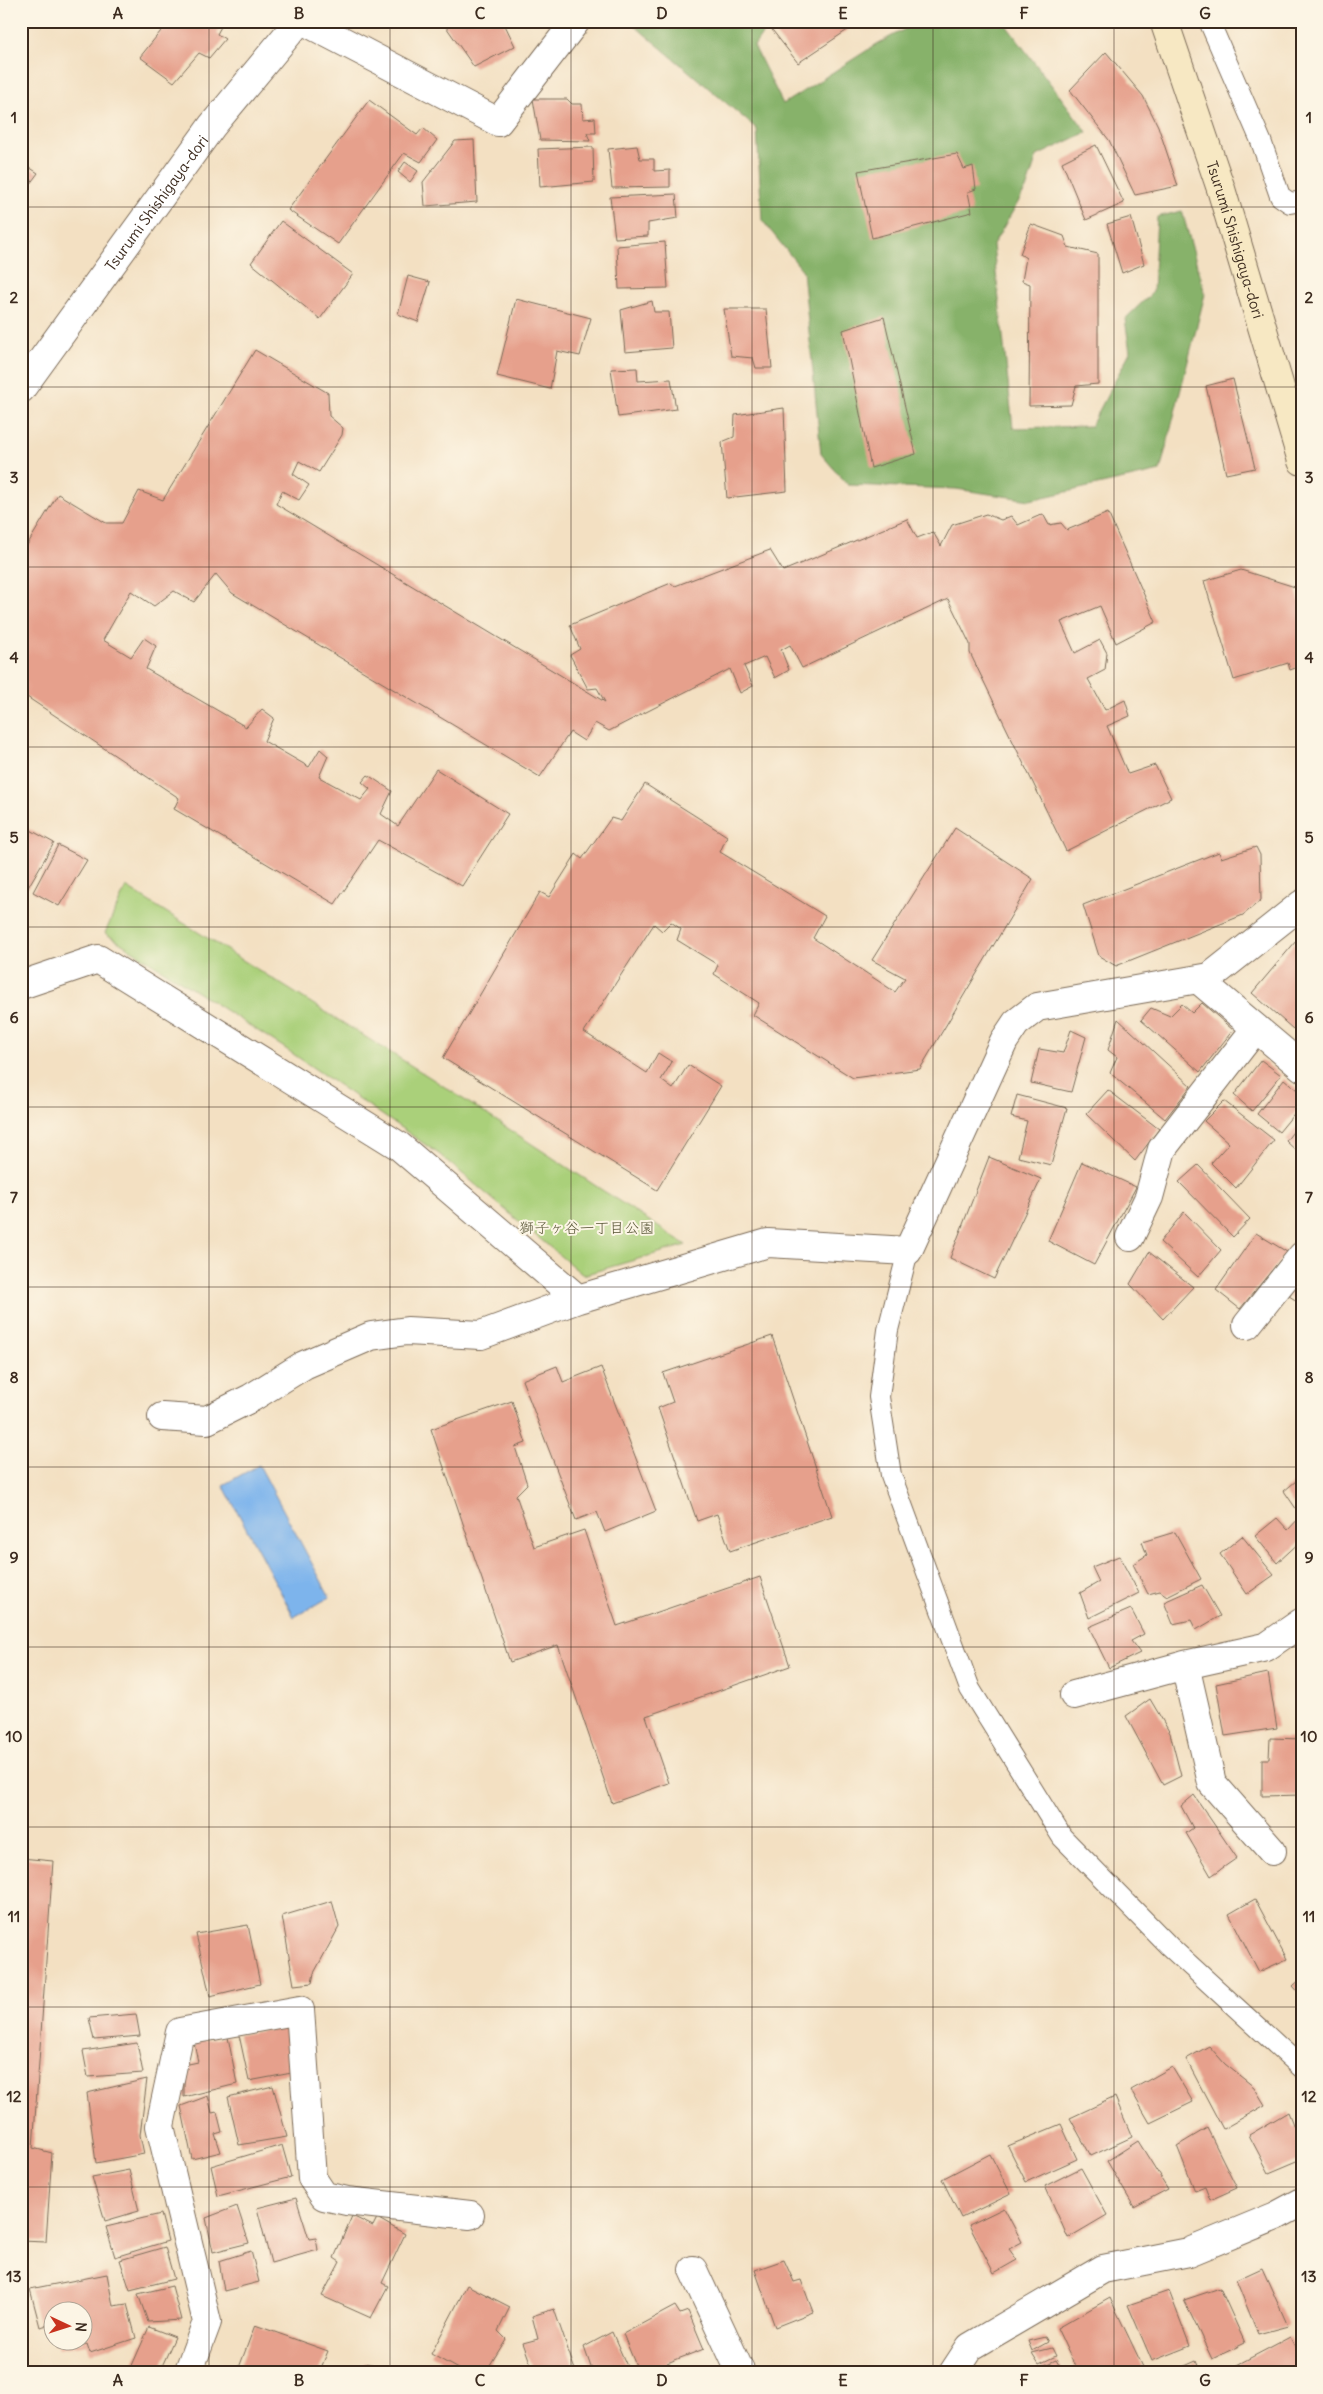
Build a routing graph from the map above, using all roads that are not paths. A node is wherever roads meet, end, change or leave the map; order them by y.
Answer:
1 (299, 21) edge
2 (304, 21) edge
3 (576, 21) edge
4 (1164, 21) edge
5 (1209, 21) edge
6 (1302, 201) edge
7 (21, 389) edge
8 (1302, 461) edge
9 (1302, 904) edge
10 (1199, 980) junction
11 (21, 985) edge
12 (1256, 1028) junction
13 (1302, 1067) edge
14 (1130, 1237) dead end
15 (908, 1251) junction
16 (1302, 1256) edge
17 (578, 1299) junction
18 (1247, 1325) dead end
19 (162, 1417) dead end
20 (1302, 1622) edge
21 (1185, 1665) junction
22 (1074, 1695) dead end
23 (1272, 1851) dead end
24 (1302, 2068) edge
25 (1302, 2202) edge
26 (470, 2215) dead end
27 (693, 2270) dead end
28 (188, 2373) edge
29 (741, 2373) edge
30 (954, 2373) edge

1 - 7 street, Tsurumi Shishigaya-dori
2 - 3 street
4 - 8 main road, Tsurumi Shishigaya-dori
5 - 6 lane
9 - 10 street
10 - 12 street
10 - 15 street
11 - 17 street
12 - 13 street
12 - 14 street
15 - 17 street
15 - 24 lane
16 - 18 street
17 - 19 street
20 - 21 street
21 - 22 street
21 - 23 street
25 - 30 street
26 - 28 street
27 - 29 street

